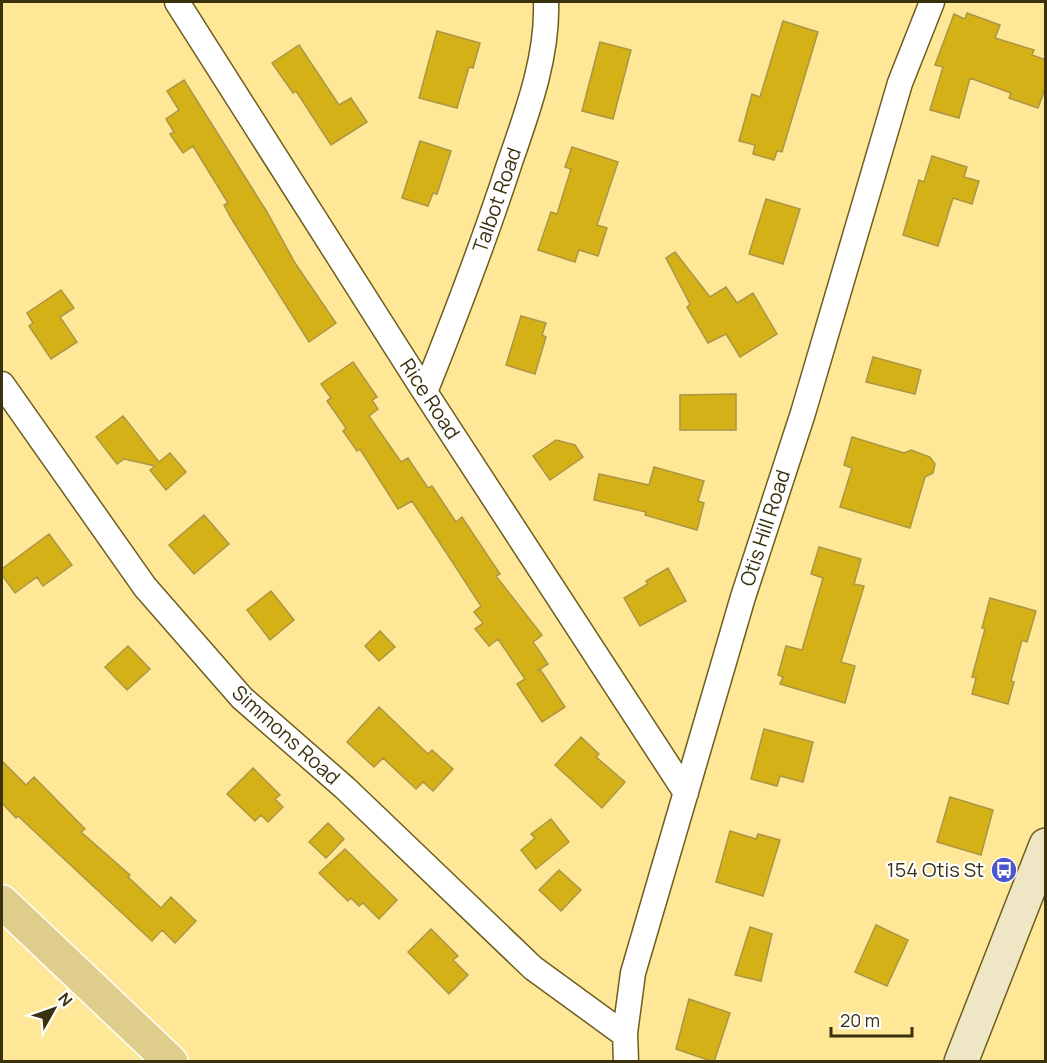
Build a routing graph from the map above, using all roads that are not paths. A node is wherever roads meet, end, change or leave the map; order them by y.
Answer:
1 (177, 2) edge
2 (546, 2) edge
3 (932, 2) edge
4 (2, 384) edge
5 (425, 392) junction
6 (686, 793) junction
7 (1046, 844) edge
8 (2, 902) edge
9 (625, 1035) junction
10 (171, 1062) edge
11 (626, 1062) edge
12 (961, 1062) edge

1 - 5 street, Rice Road
2 - 5 street, Talbot Road
3 - 6 street, Otis Hill Road
4 - 9 street, Simmons Road
5 - 6 street, Rice Road
6 - 9 street, Otis Hill Road
7 - 12 street
8 - 10 main road
9 - 11 street, Otis Hill Road

